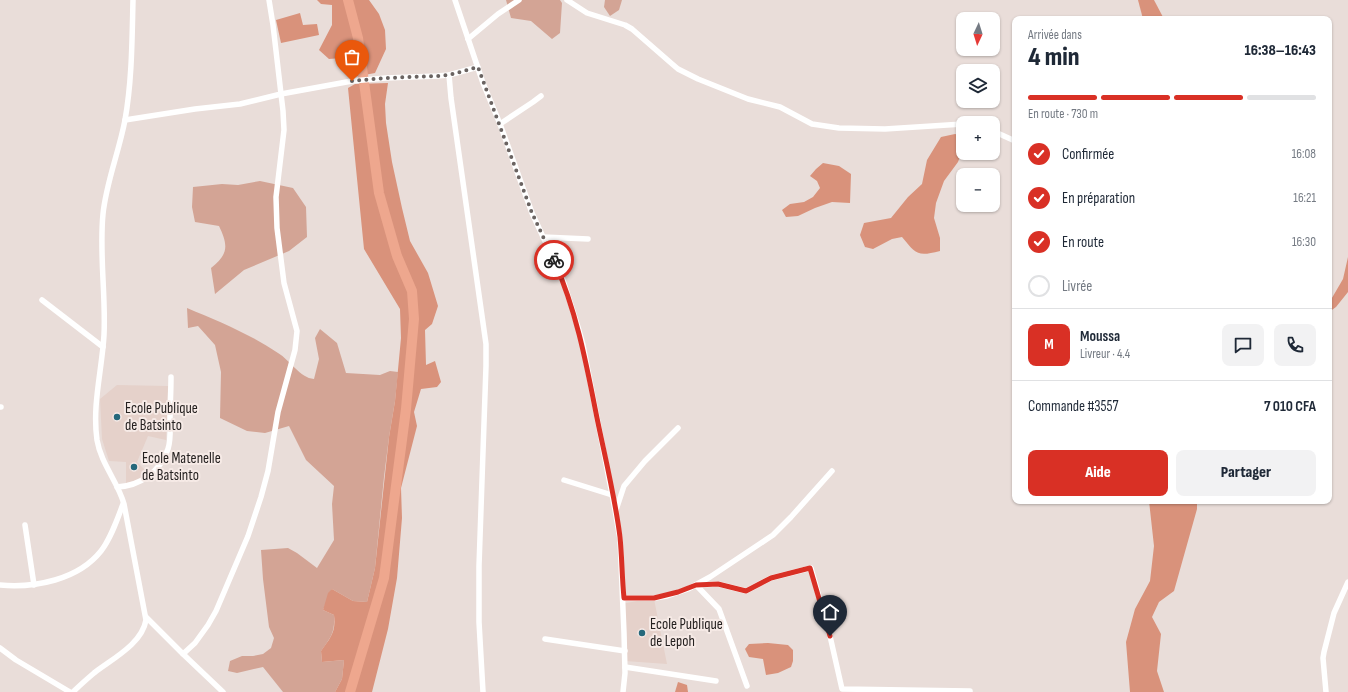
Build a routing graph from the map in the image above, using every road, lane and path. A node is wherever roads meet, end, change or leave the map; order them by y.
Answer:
1 (133, 0) edge
2 (269, 0) edge
3 (455, 0) edge
4 (519, 0) edge
5 (567, 0) edge
6 (468, 40) junction
7 (478, 67) junction
8 (449, 75) junction
9 (281, 94) junction
10 (541, 96) dead end
11 (125, 120) junction
12 (500, 124) junction
13 (956, 124) edge
14 (1000, 134) edge
15 (1012, 140) edge
16 (543, 237) junction
17 (588, 239) dead end
18 (42, 300) dead end
19 (103, 346) junction
20 (171, 377) dead end
21 (678, 428) dead end
22 (832, 471) dead end
23 (564, 480) dead end
24 (117, 487) junction
25 (612, 496) junction
26 (124, 504) junction
27 (616, 510) junction
28 (25, 525) dead end
29 (1348, 582) edge
30 (0, 585) edge
31 (34, 585) junction
32 (696, 585) junction
33 (624, 598) junction
34 (146, 617) junction
35 (545, 639) dead end
36 (0, 648) edge
37 (625, 651) junction
38 (183, 654) junction
39 (625, 667) junction
40 (716, 681) dead end
41 (747, 686) dead end
42 (71, 692) edge
43 (223, 692) edge
44 (483, 692) edge
45 (623, 692) edge
46 (970, 692) edge
47 (1326, 692) edge

1 - 11 street
2 - 9 street
3 - 6 street
4 - 6 street
5 - 13 street
6 - 7 street
7 - 8 street
7 - 12 street
8 - 9 street
8 - 44 street
9 - 11 street
9 - 38 street
10 - 12 street
11 - 19 street
12 - 16 street
14 - 15 street
16 - 17 street
16 - 25 street
18 - 19 street
19 - 24 street
20 - 24 street
21 - 27 street
22 - 32 street
23 - 25 street
24 - 26 street
25 - 27 street
26 - 31 street
26 - 34 street
27 - 33 street
28 - 31 street
29 - 47 street
30 - 31 street
32 - 33 street
32 - 41 street
32 - 46 street
33 - 37 street
34 - 38 street
34 - 42 street
35 - 37 street
36 - 42 street
37 - 39 street
38 - 43 street
39 - 40 street
39 - 45 street

